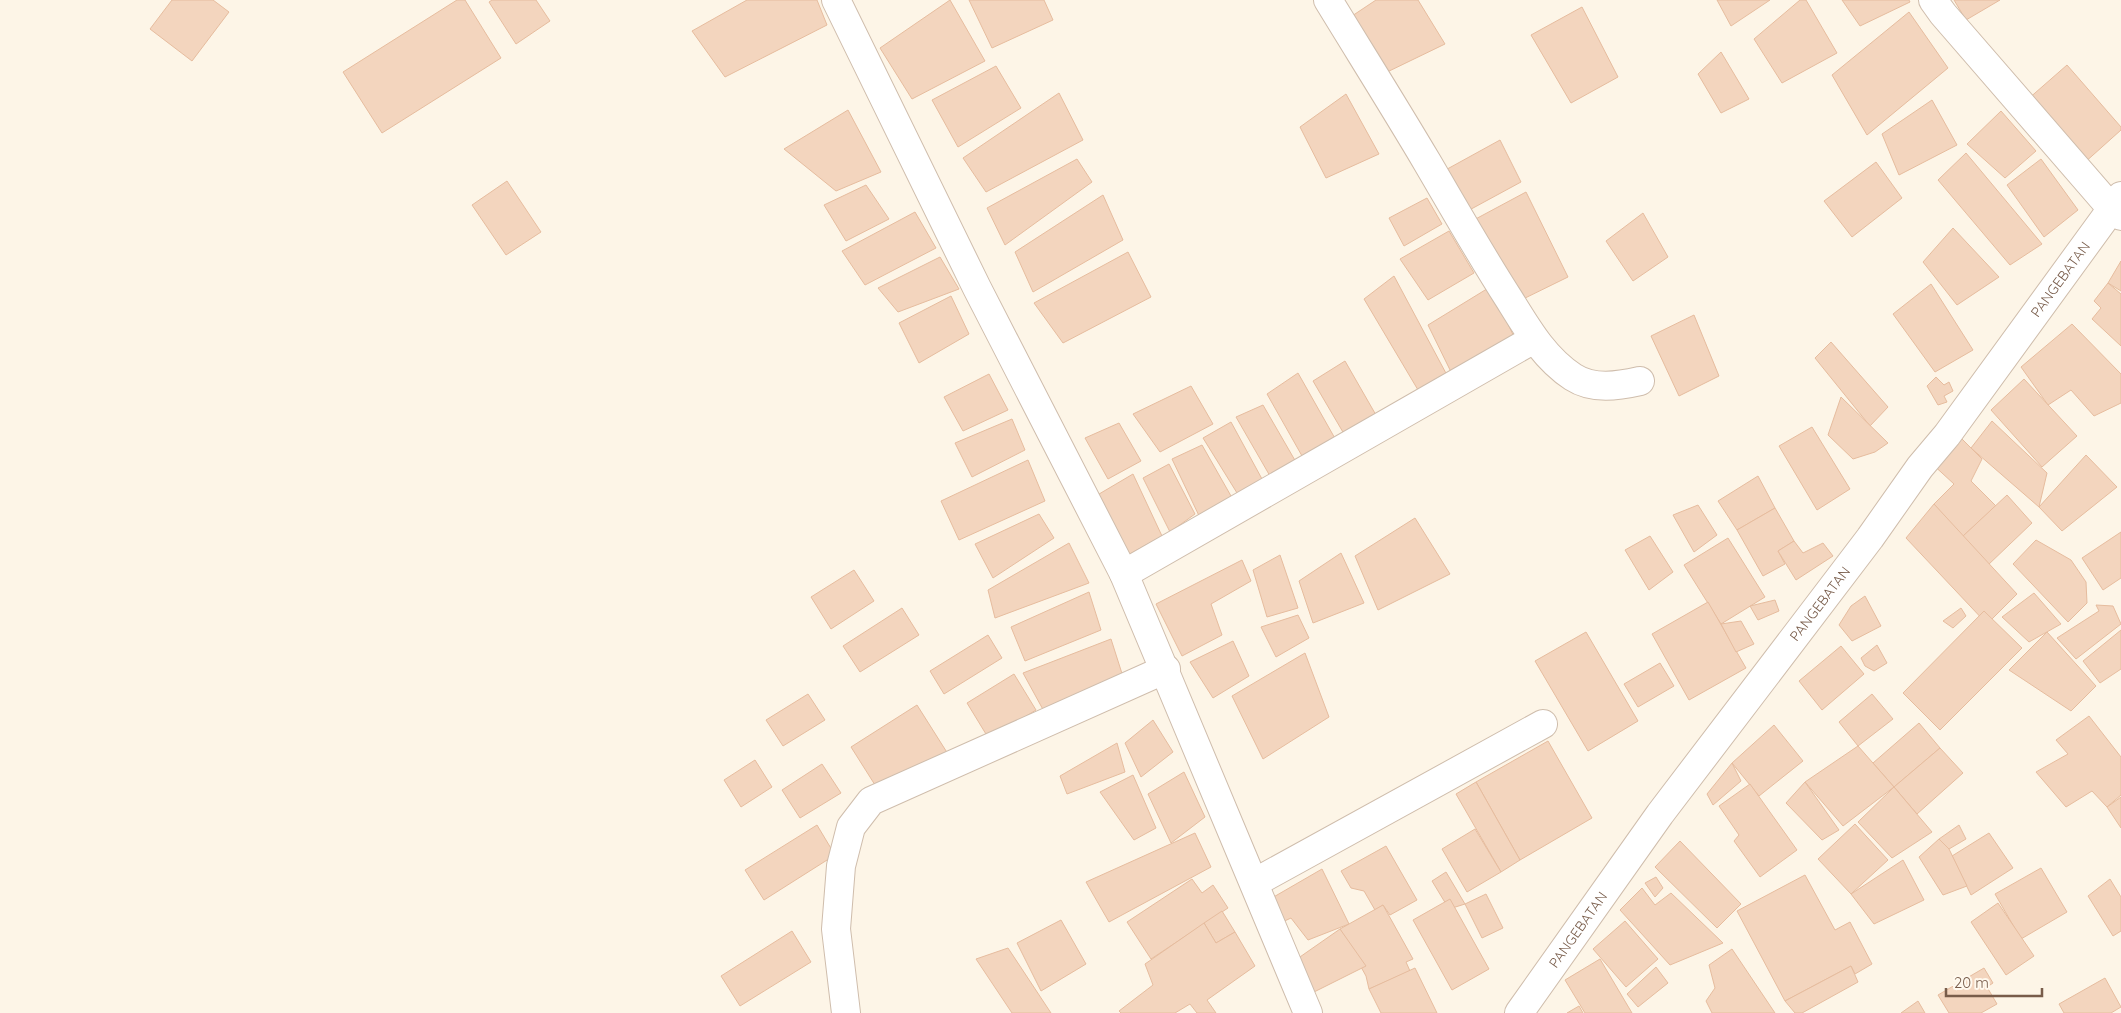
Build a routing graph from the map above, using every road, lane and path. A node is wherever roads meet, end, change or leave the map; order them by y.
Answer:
1 (836, 0) edge
2 (1328, 0) edge
3 (1933, 0) edge
4 (2118, 207) edge
5 (1534, 339) junction
6 (1640, 381) dead end
7 (1124, 574) junction
8 (1166, 669) junction
9 (1543, 724) dead end
10 (1254, 883) junction
11 (846, 1013) edge
12 (1308, 1013) edge
13 (1520, 1013) edge

1 - 7 street
2 - 5 street
3 - 4 street
4 - 13 street, PANGEBATAN
5 - 6 street
5 - 7 street
7 - 8 street
8 - 10 street
8 - 11 street
9 - 10 street
10 - 12 street

